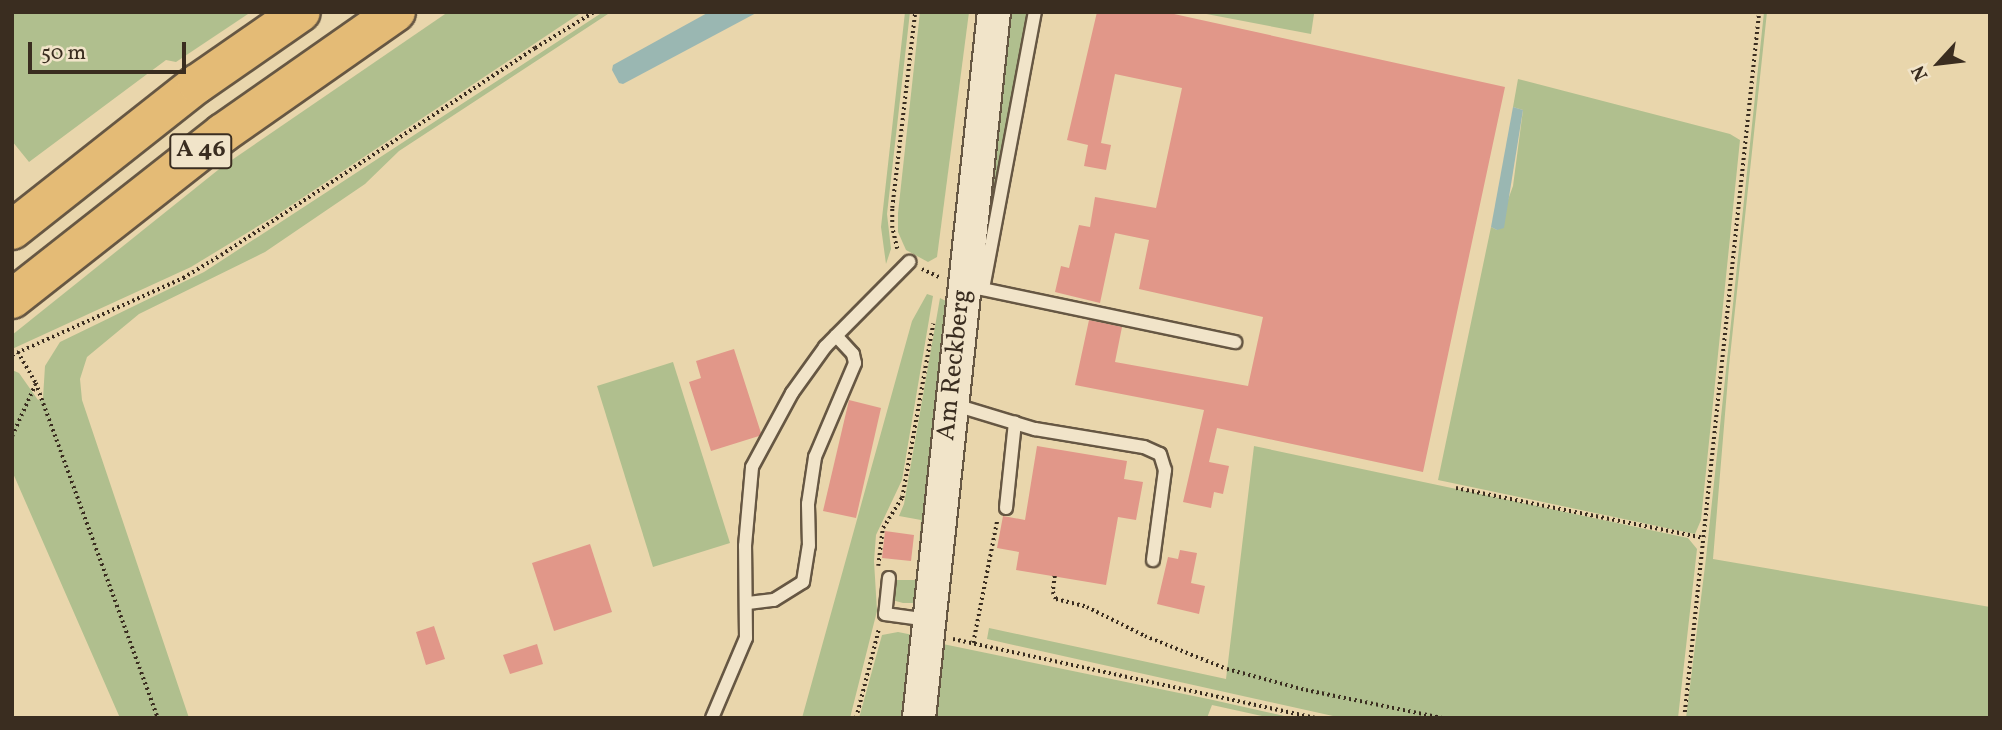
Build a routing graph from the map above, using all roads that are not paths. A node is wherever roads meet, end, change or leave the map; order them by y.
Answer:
1 (301, 12) edge
2 (396, 12) edge
3 (994, 12) edge
4 (1035, 12) edge
5 (12, 230) edge
6 (909, 262) road end
7 (956, 286) junction
8 (12, 299) edge
9 (836, 336) junction
10 (1235, 342) dead end
11 (951, 404) junction
12 (1015, 422) junction
13 (1006, 508) dead end
14 (1153, 559) dead end
15 (883, 578) road end
16 (748, 603) junction
17 (928, 627) junction
18 (712, 718) edge
19 (919, 718) edge

1 - 5 highway, A 46
2 - 8 highway, A 46
3 - 7 street, Am Reckberg
4 - 7 lane
6 - 9 lane
7 - 10 lane
7 - 11 street, Am Reckberg
9 - 16 lane
9 - 16 lane
11 - 12 lane
11 - 17 street, Am Reckberg
12 - 13 lane
12 - 14 lane
15 - 17 lane
16 - 18 lane
17 - 19 street, Am Reckberg

